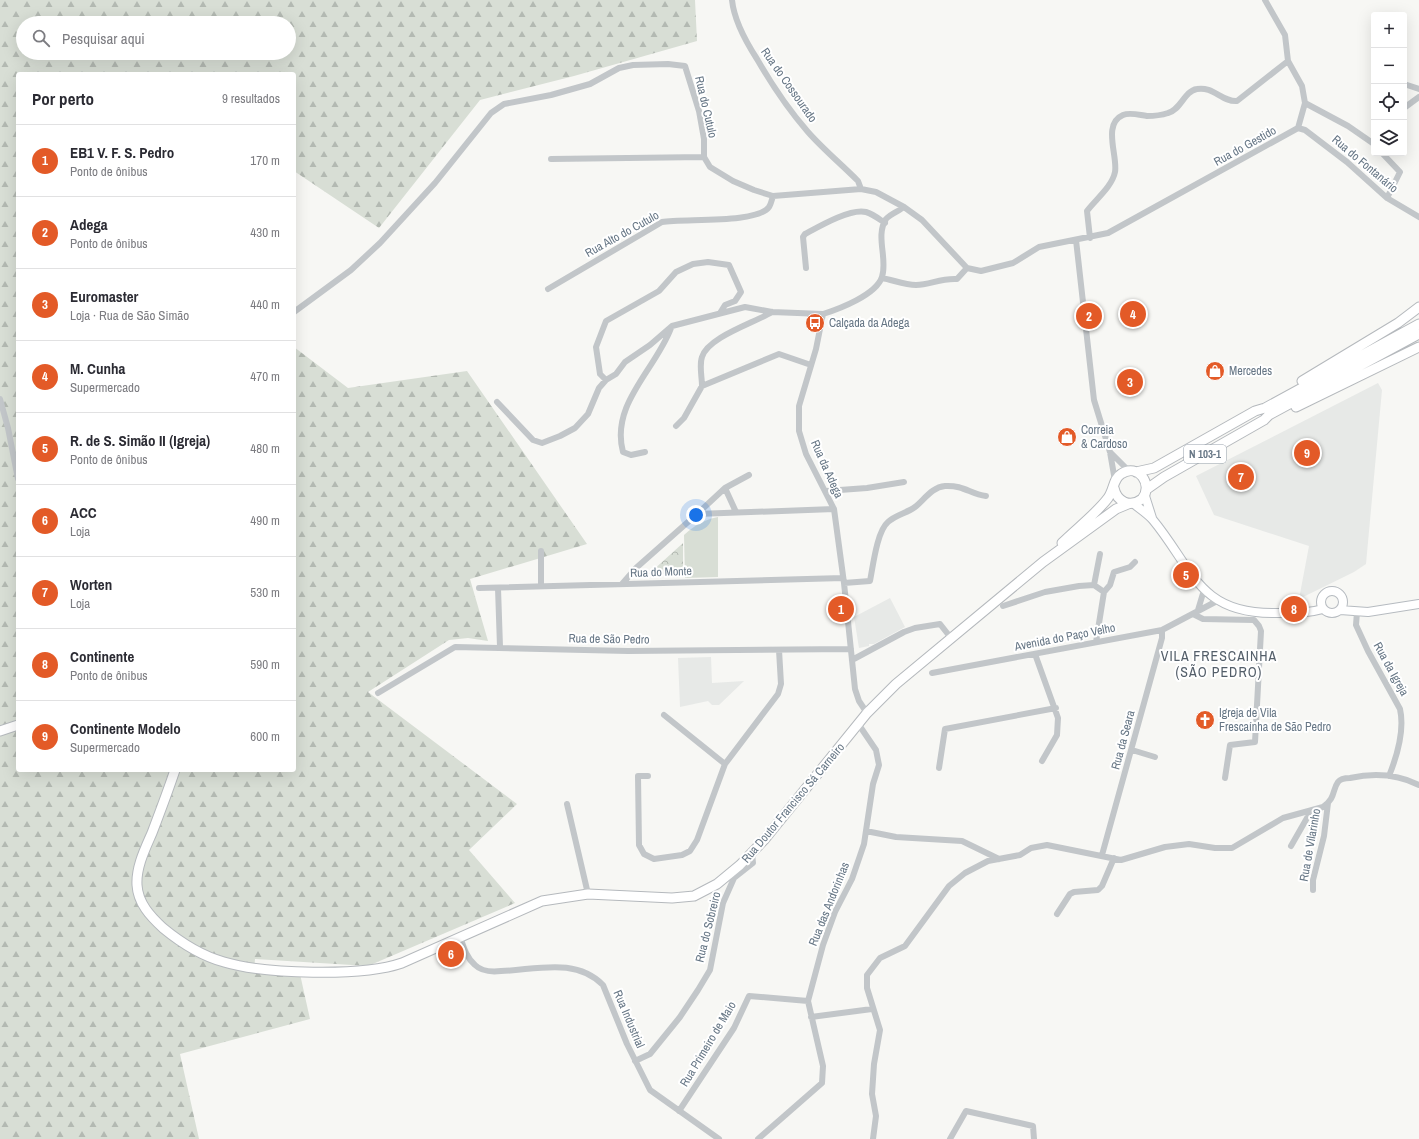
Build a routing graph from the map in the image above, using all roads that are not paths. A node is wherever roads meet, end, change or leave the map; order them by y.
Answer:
1 (732, 0) edge
2 (1265, 0) edge
3 (1288, 61) junction
4 (1407, 85) edge
5 (1419, 89) edge
6 (1419, 97) edge
7 (1305, 103) junction
8 (1407, 106) edge
9 (1298, 128) junction
10 (1371, 141) edge
11 (704, 156) junction
12 (1385, 156) edge
13 (551, 159) dead end
14 (861, 189) junction
15 (773, 196) junction
16 (1387, 198) junction
17 (904, 208) junction
18 (1419, 217) edge
19 (885, 222) junction
20 (1090, 238) junction
21 (1076, 240) junction
22 (806, 268) dead end
23 (967, 268) junction
24 (882, 278) junction
25 (548, 289) dead end
26 (1419, 307) edge
27 (296, 311) edge
28 (772, 312) junction
29 (720, 313) junction
30 (823, 314) junction
31 (1419, 324) edge
32 (672, 326) junction
33 (1419, 334) edge
34 (1419, 347) edge
35 (811, 364) junction
36 (606, 380) junction
37 (702, 386) junction
38 (0, 400) edge
39 (497, 402) dead end
40 (1255, 411) junction
41 (1264, 420) junction
42 (676, 426) dead end
43 (645, 452) dead end
44 (1110, 452) junction
45 (16, 469) edge
46 (1132, 471) junction
47 (749, 475) dead end
48 (904, 482) dead end
49 (1115, 485) junction
50 (725, 488) junction
51 (826, 491) junction
52 (1146, 492) junction
53 (986, 496) dead end
54 (1131, 504) junction
55 (834, 510) junction
56 (736, 512) junction
57 (697, 514) junction
58 (1152, 519) junction
59 (541, 551) dead end
60 (1100, 554) dead end
61 (1042, 562) junction
62 (1135, 562) dead end
63 (843, 581) junction
64 (622, 584) junction
65 (1094, 585) junction
66 (541, 586) junction
67 (479, 588) dead end
68 (498, 588) junction
69 (1204, 590) junction
70 (1104, 592) junction
71 (1321, 598) junction
72 (1343, 600) junction
73 (1217, 601) junction
74 (1419, 604) edge
75 (1003, 606) dead end
76 (1323, 609) junction
77 (1340, 610) junction
78 (1196, 612) junction
79 (1304, 612) junction
80 (1357, 612) junction
81 (1162, 630) junction
82 (951, 638) junction
83 (1096, 642) junction
84 (500, 647) junction
85 (851, 649) junction
86 (779, 650) junction
87 (1035, 654) junction
88 (852, 660) junction
89 (932, 674) dead end
90 (378, 693) dead end
91 (1056, 708) junction
92 (867, 713) junction
93 (664, 715) dead end
94 (859, 725) junction
95 (16, 726) edge
96 (0, 731) edge
97 (1132, 750) junction
98 (1155, 757) dead end
99 (1042, 761) dead end
100 (725, 764) junction
101 (939, 768) dead end
102 (174, 772) edge
103 (648, 776) dead end
104 (1389, 776) junction
105 (1225, 778) dead end
106 (1419, 785) edge
107 (567, 804) dead end
108 (1328, 804) junction
109 (1317, 809) junction
110 (866, 831) junction
111 (1291, 846) dead end
112 (752, 853) junction
113 (1102, 855) junction
114 (1114, 858) junction
115 (1000, 859) junction
116 (1313, 890) dead end
117 (588, 894) junction
118 (1057, 914) dead end
119 (461, 939) junction
120 (808, 1001) junction
121 (872, 1009) junction
122 (812, 1017) junction
123 (635, 1061) junction
124 (679, 1111) junction
125 (719, 1139) edge
126 (758, 1139) edge
127 (874, 1139) edge
128 (950, 1139) edge
129 (1034, 1139) edge

1 - 14 street, Rua do Cossourado
2 - 3 street
3 - 7 street
3 - 20 street
4 - 5 street
6 - 8 street
7 - 9 street
7 - 10 street
9 - 16 street, Rua do Fontanário
9 - 20 street, Rua do Gestido
11 - 13 street
11 - 15 street, Rua do Cutulo
11 - 27 street, Rua do Cutulo
12 - 16 street
14 - 15 street, Rua do Cutulo
14 - 17 street, Rua do Cutulo
15 - 25 street, Rua Alto do Cutulo
16 - 18 street, Rua do Fontanário
17 - 19 street
17 - 23 street, Rua do Cutulo
19 - 22 street
19 - 24 street
20 - 21 street, Rua do Gestido
21 - 23 street
21 - 44 street
23 - 24 street
24 - 30 street
26 - 40 main road
28 - 29 street
28 - 30 street
28 - 37 street
29 - 32 street
29 - 36 street
30 - 35 street, Rua da Adega
31 - 40 main road
32 - 36 street
32 - 43 street
33 - 41 main road
34 - 41 main road
35 - 37 street
35 - 51 street, Rua da Adega
36 - 39 street
37 - 42 street
38 - 45 street
40 - 46 main road, N 103-1
41 - 52 main road, N 103-1
44 - 46 street
44 - 49 street
46 - 49 main road
46 - 52 main road
47 - 50 street
48 - 51 street
49 - 54 main road
49 - 61 main road, Rua Doutor Francisco Sá Carneiro
50 - 56 street
50 - 57 street
51 - 55 street, Rua da Adega
52 - 54 main road
52 - 58 main road
53 - 63 street, Rua do Monte
54 - 58 main road
54 - 61 main road, Rua Doutor Francisco Sá Carneiro
55 - 56 street
55 - 63 street, Rua da Adega
56 - 57 street
57 - 64 street
58 - 69 main road
59 - 66 street
60 - 65 street
61 - 82 main road, Rua Doutor Francisco Sá Carneiro
62 - 70 street
63 - 64 street, Rua do Monte
63 - 85 street, Rua da Adega
64 - 66 street, Rua do Monte
65 - 70 street
65 - 75 street
66 - 68 street, Rua do Monte
67 - 68 street, Rua do Monte
68 - 84 street
69 - 73 main road
69 - 78 street
70 - 83 street
71 - 72 main road
71 - 76 main road
71 - 79 main road
72 - 77 main road
72 - 80 main road
73 - 78 street, Avenida do Paço Velho
73 - 79 main road
74 - 80 main road
76 - 77 main road
76 - 79 main road
77 - 80 main road
78 - 81 street, Avenida do Paço Velho
78 - 105 street
80 - 104 street, Rua da Igreja
81 - 83 street, Avenida do Paço Velho
81 - 97 street, Rua da Seara
82 - 88 street
82 - 92 main road, Rua Doutor Francisco Sá Carneiro
83 - 87 street, Avenida do Paço Velho
84 - 86 street, Rua de São Pedro
84 - 90 street, Rua de São Pedro
85 - 86 street, Rua de São Pedro
85 - 88 street, Rua da Adega
86 - 100 street
87 - 89 street, Avenida do Paço Velho
87 - 91 street
88 - 92 street, Rua da Adega
91 - 99 street
91 - 101 street
92 - 94 main road, Rua Doutor Francisco Sá Carneiro
93 - 100 street
94 - 110 street, Rua das Andorinhas
94 - 112 main road, Rua Doutor Francisco Sá Carneiro
95 - 96 main road
97 - 98 street
97 - 113 street, Rua da Seara
100 - 103 street
102 - 119 main road, Rua Doutor Francisco Sá Carneiro
104 - 106 street
104 - 108 street, Rua de Vilarinho
107 - 117 street
108 - 109 street
108 - 116 street, Rua de Vilarinho
109 - 111 street
109 - 114 street
110 - 115 street
110 - 120 street, Rua das Andorinhas
112 - 117 main road, Rua Doutor Francisco Sá Carneiro
112 - 123 street, Rua do Sobreiro
113 - 114 street
113 - 115 street
114 - 118 street
115 - 121 street
117 - 119 main road, Rua Doutor Francisco Sá Carneiro
119 - 123 street, Rua Industrial
120 - 122 street, Rua das Andorinhas
120 - 124 street, Rua Primeiro de Maio
121 - 122 street
121 - 127 street
122 - 126 street, Rua das Andorinhas
123 - 124 street, Rua Industrial
124 - 125 street, Rua Industrial
128 - 129 street

